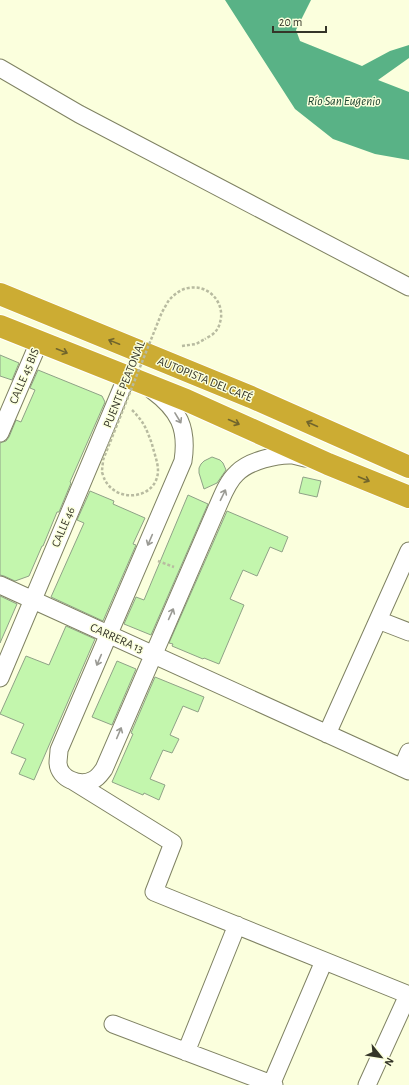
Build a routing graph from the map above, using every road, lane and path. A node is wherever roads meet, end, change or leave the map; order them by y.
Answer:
1 (0, 68) edge
2 (409, 287) edge
3 (0, 294) edge
4 (0, 326) edge
5 (205, 340) dead end
6 (39, 342) junction
7 (134, 379) junction
8 (116, 401) junction
9 (0, 433) edge
10 (328, 464) junction
11 (409, 467) edge
12 (409, 497) edge
13 (409, 551) edge
14 (144, 555) junction
15 (189, 573) junction
16 (0, 585) edge
17 (32, 600) junction
18 (378, 620) junction
19 (409, 632) edge
20 (110, 634) junction
21 (154, 654) junction
22 (0, 678) edge
23 (327, 734) junction
24 (409, 752) edge
25 (405, 769) edge
26 (73, 781) junction
27 (237, 926) junction
28 (324, 961) junction
29 (408, 995) edge
30 (113, 1024) dead end
31 (186, 1052) junction
32 (272, 1085) edge
33 (367, 1085) edge

1 - 2 street
11 -> 3 highway, AUTOPISTA DEL CAFÉ
4 - 6 highway
5 - 8 path, PUENTE PEATONAL, bridge
6 -> 7 highway
6 - 9 street, CALLE 45 BIS
7 - 8 street, CALLE 46
7 -> 10 highway
7 -> 14 street
8 - 17 street, CALLE 46
10 -> 12 highway
15 -> 10 street
13 - 18 street
14 - 15 path
14 - 20 street
21 -> 15 street
16 - 17 street, CARRERA 13
17 - 20 street, CARRERA 13
17 - 22 street, CALLE 46
18 - 19 street
18 - 23 street
20 - 21 street, CARRERA 13
20 -> 26 street
21 - 23 street, CARRERA 13
26 -> 21 street
23 - 25 street, CARRERA 13
24 - 25 street
26 - 27 street
27 - 28 street
27 - 31 street
28 - 29 street
28 - 32 street
29 - 33 street
30 - 31 street
31 - 32 street

